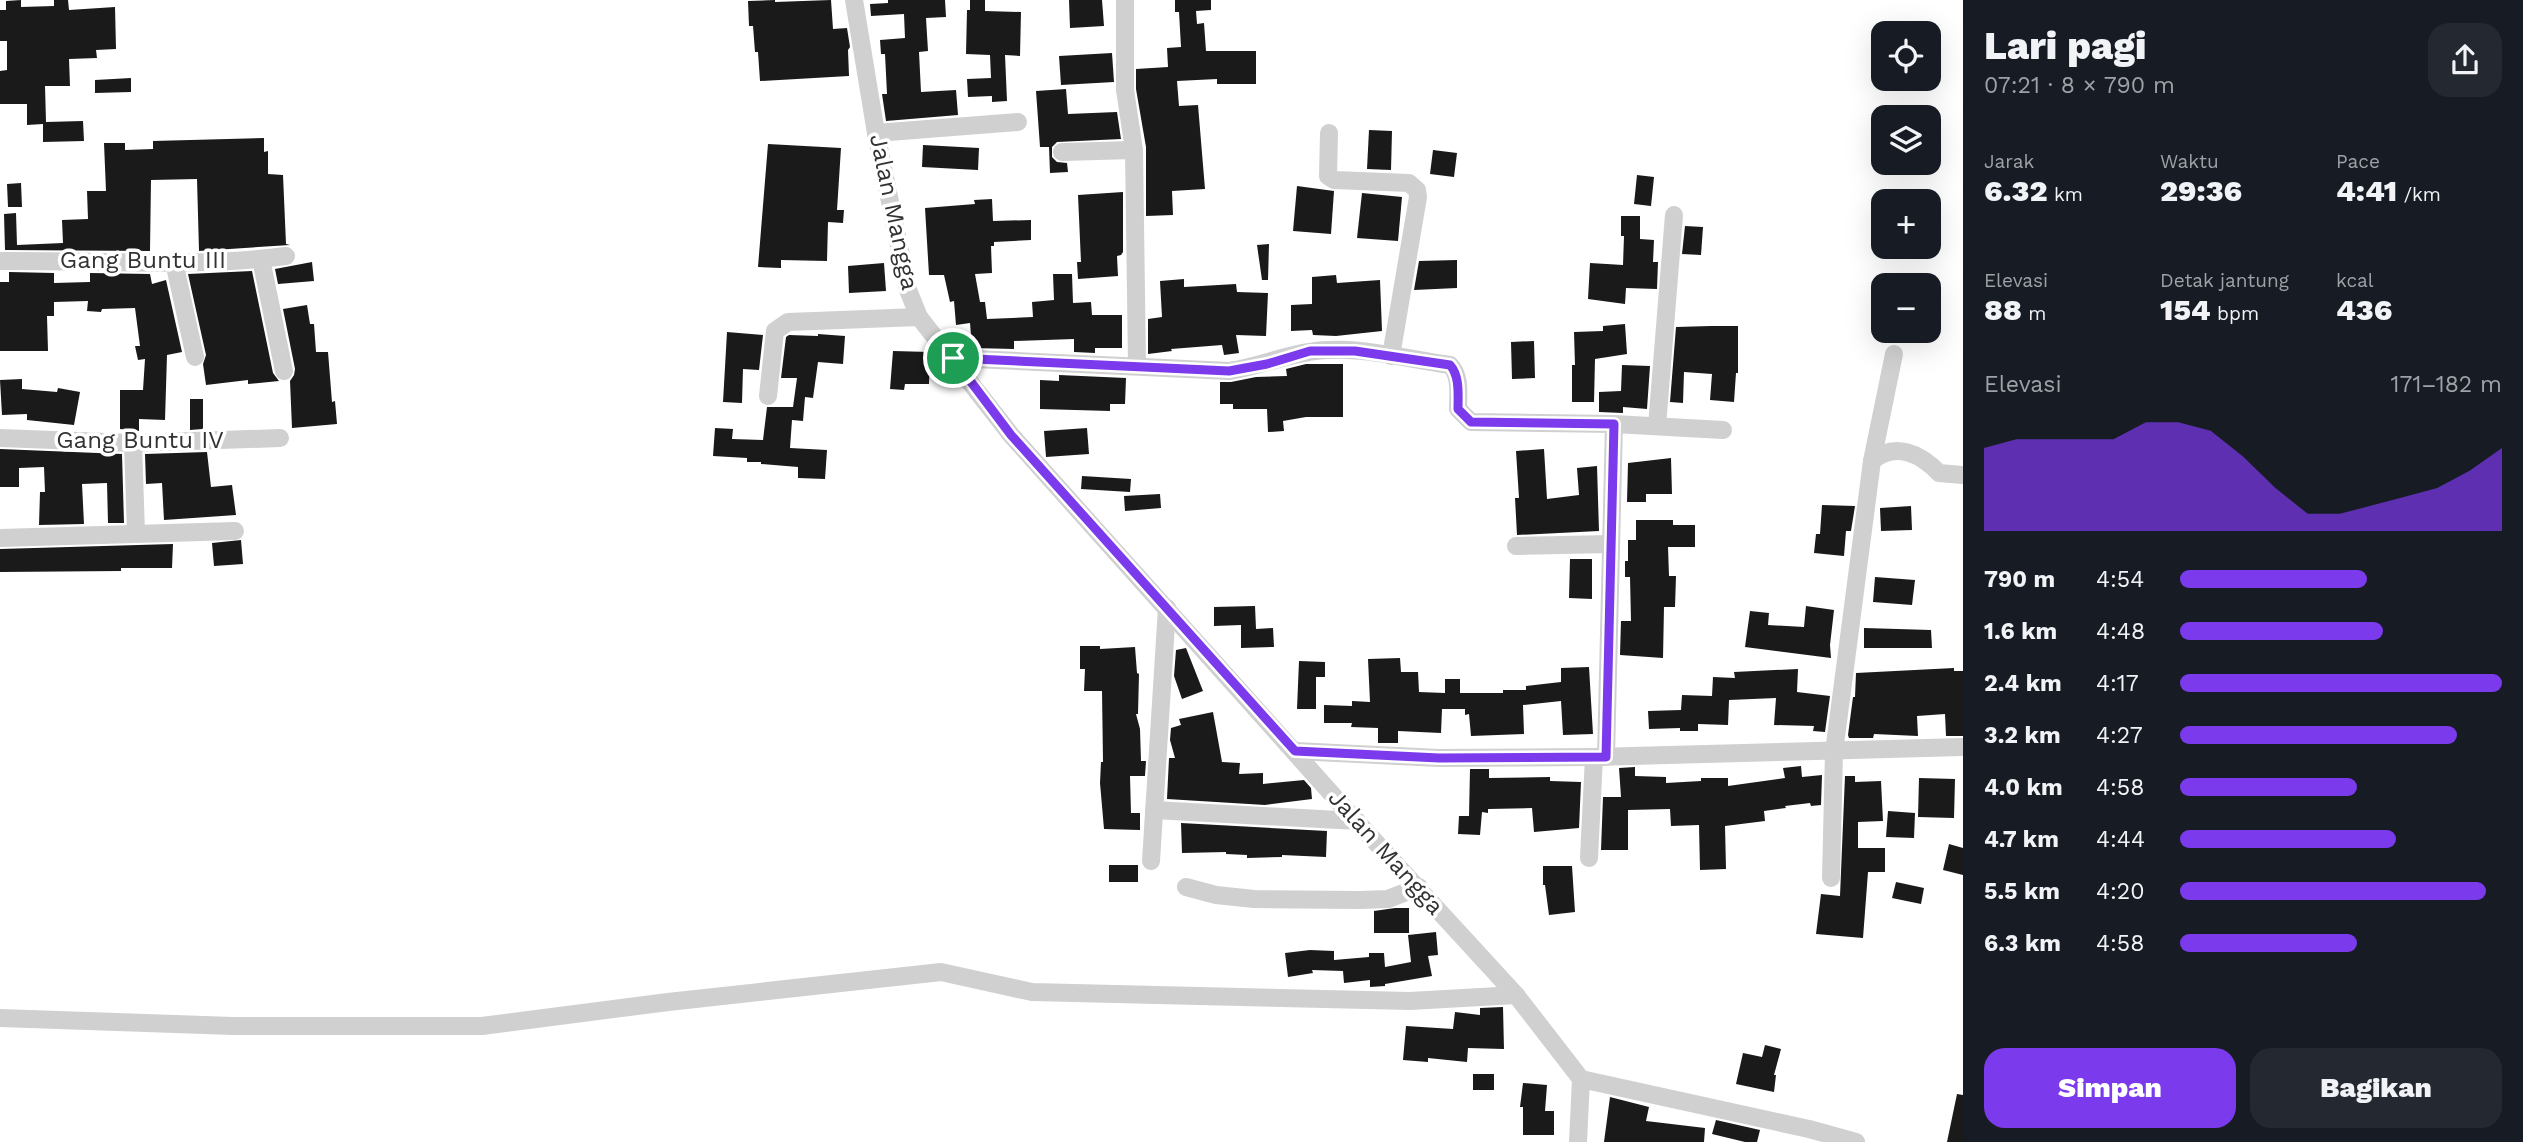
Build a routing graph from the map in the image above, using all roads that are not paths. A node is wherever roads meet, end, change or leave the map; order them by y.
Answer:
1 (854, 0) edge
2 (1125, 0) edge
3 (1018, 122) dead end
4 (876, 132) junction
5 (1329, 133) dead end
6 (1134, 150) junction
7 (1062, 152) dead end
8 (1674, 215) dead end
9 (286, 256) dead end
10 (261, 259) junction
11 (0, 261) edge
12 (174, 262) junction
13 (919, 317) junction
14 (1894, 354) dead end
15 (1391, 356) junction
16 (195, 357) dead end
17 (953, 358) junction
18 (1137, 366) junction
19 (284, 371) dead end
20 (768, 396) dead end
21 (1614, 424) junction
22 (1657, 426) junction
23 (1723, 430) dead end
24 (0, 438) edge
25 (280, 438) dead end
26 (133, 443) junction
27 (1872, 461) junction
28 (1963, 475) edge
29 (234, 531) dead end
30 (136, 533) junction
31 (0, 538) edge
32 (1611, 544) junction
33 (1516, 546) dead end
34 (1167, 608) junction
35 (1963, 747) edge
36 (1295, 751) junction
37 (1834, 752) junction
38 (1600, 757) junction
39 (1154, 810) junction
40 (1357, 821) junction
41 (1589, 858) dead end
42 (1151, 861) dead end
43 (1831, 877) dead end
44 (1186, 887) dead end
45 (1419, 887) junction
46 (1516, 995) junction
47 (0, 1018) edge
48 (1581, 1079) junction
49 (1578, 1142) edge
50 (1856, 1142) edge

1 - 4 street, Jalan Mangga
2 - 6 street
3 - 4 street
4 - 13 street, Jalan Mangga
5 - 15 street
6 - 7 street
6 - 18 street
8 - 22 street
9 - 10 street, Gang Buntu III
10 - 12 street, Gang Buntu III
10 - 19 street
11 - 12 street, Gang Buntu III
12 - 16 street
13 - 17 street, Jalan Mangga
13 - 20 street
14 - 27 street
15 - 18 street
15 - 21 street
17 - 18 street
17 - 34 street, Jalan Mangga
21 - 22 street
21 - 32 street
22 - 23 street
24 - 26 street, Gang Buntu IV
25 - 26 street, Gang Buntu IV
26 - 30 street
27 - 28 street
27 - 37 street
29 - 30 street
30 - 31 street
32 - 33 street
32 - 38 street
34 - 36 street, Jalan Mangga
34 - 39 street
35 - 37 street
36 - 38 street
36 - 40 street, Jalan Mangga
37 - 38 street
37 - 43 street
38 - 41 street
39 - 40 street
39 - 42 street
40 - 45 street, Jalan Mangga
44 - 45 street
45 - 46 street, Jalan Mangga
46 - 47 street
46 - 48 street, Jalan Mangga
48 - 49 street
48 - 50 street

